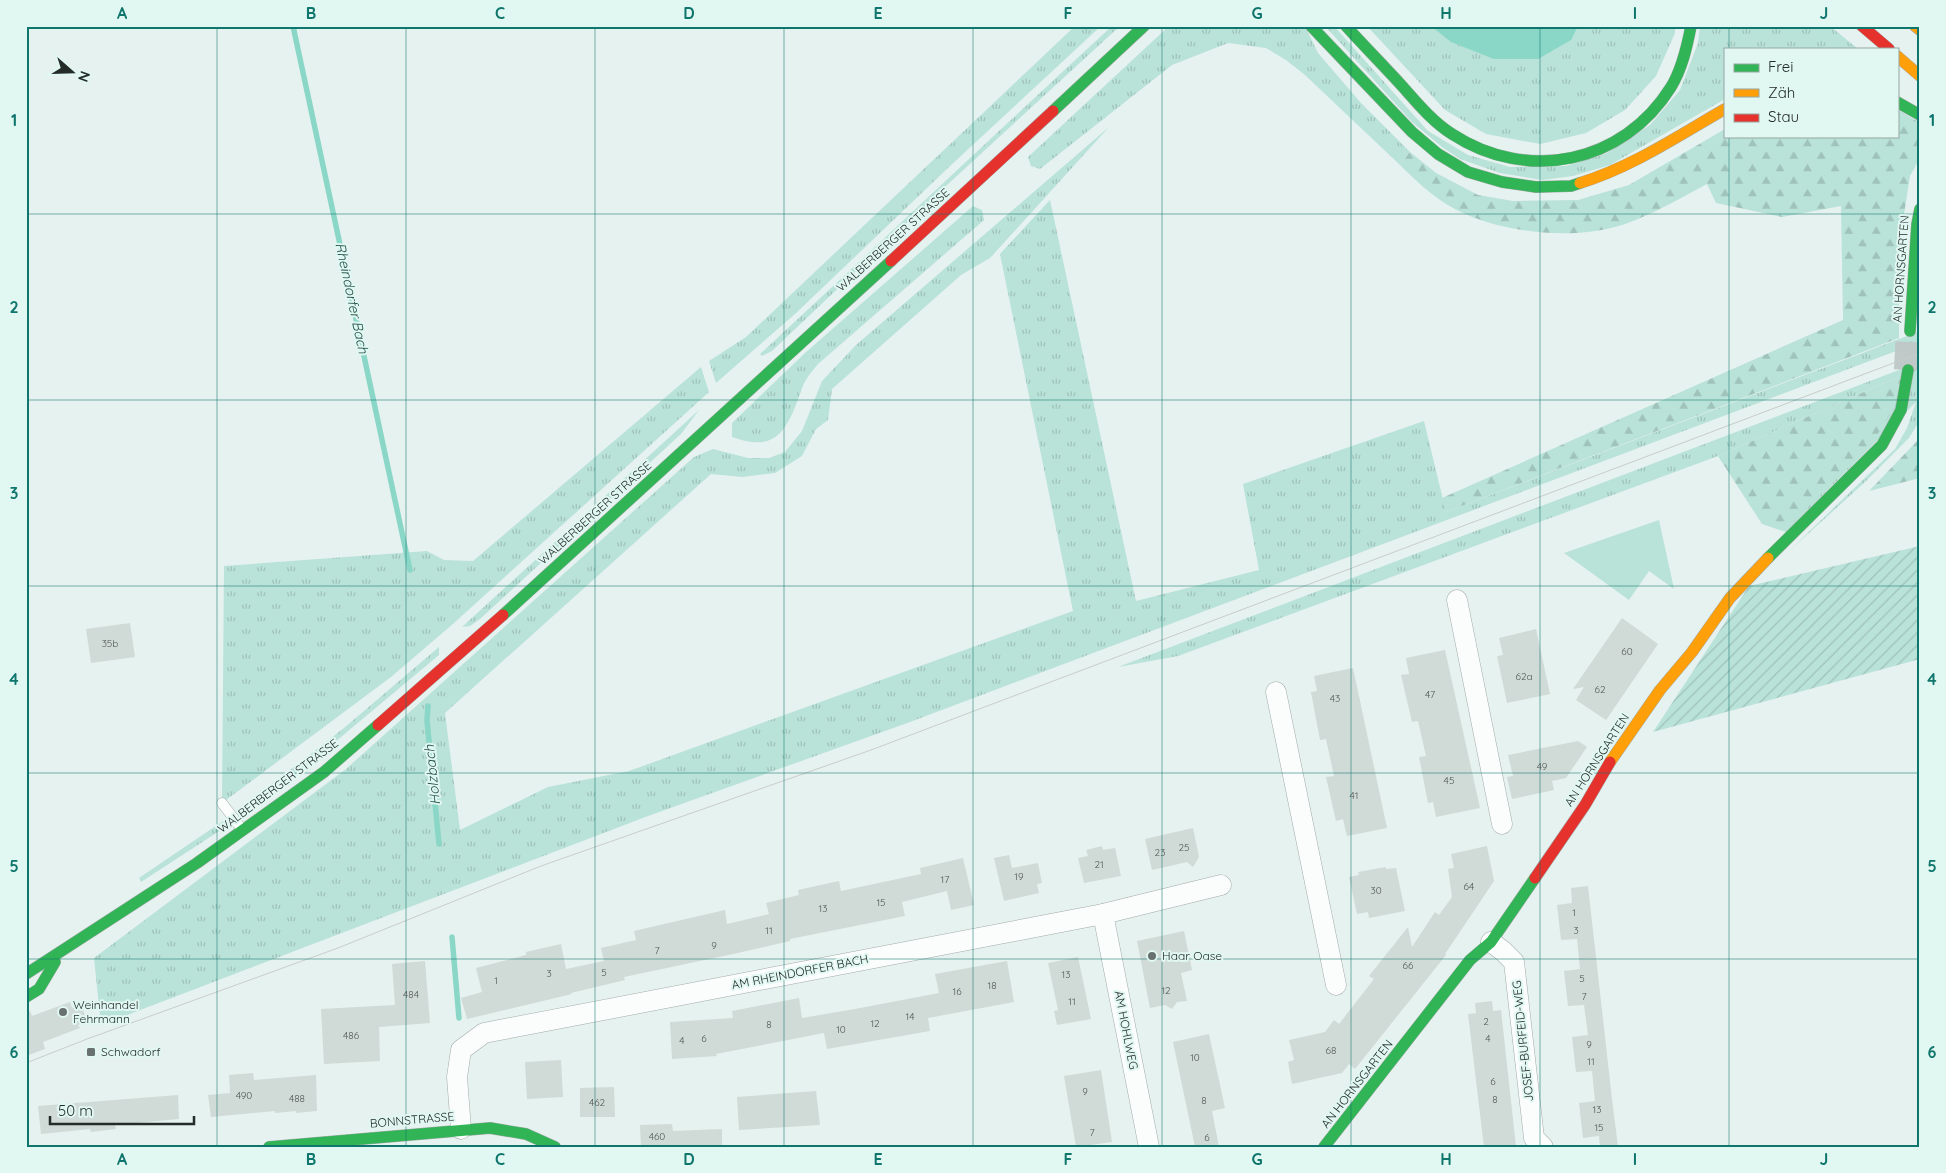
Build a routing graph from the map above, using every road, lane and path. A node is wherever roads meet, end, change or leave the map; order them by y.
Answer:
1 (1144, 26) edge
2 (1311, 26) edge
3 (1346, 26) edge
4 (1691, 26) edge
5 (1862, 26) edge
6 (1915, 26) edge
7 (1920, 30) edge
8 (1888, 48) edge
9 (1898, 57) edge
10 (1920, 76) edge
11 (1898, 103) edge
12 (1724, 111) edge
13 (1920, 115) edge
14 (1920, 209) edge
15 (1910, 331) tunnel mouth
16 (1908, 370) tunnel mouth
17 (1457, 600) dead end
18 (1276, 692) dead end
19 (222, 803) dead end
20 (1502, 824) dead end
21 (243, 830) junction
22 (1221, 884) dead end
23 (1103, 914) junction
24 (1491, 942) junction
25 (61, 952) junction
26 (26, 974) edge
27 (1336, 985) dead end
28 (26, 997) edge
29 (461, 1129) junction
30 (269, 1147) edge
31 (555, 1147) edge
32 (1149, 1147) edge
33 (1324, 1147) edge
34 (1543, 1147) edge

1 - 21 main road, WALBERBERGER STRASSE
2 - 12 main road
3 - 4 main road
5 - 8 main road
6 - 7 main road
9 - 10 main road
11 - 13 main road
14 - 15 main road, AN HORNSGARTEN
16 - 24 main road, AN HORNSGARTEN
17 - 20 street
18 - 27 street
19 - 21 lane
21 - 25 main road, WALBERBERGER STRASSE
22 - 23 street, AM RHEINDORFER BACH
23 - 29 street, AM RHEINDORFER BACH
23 - 32 street, AM HOHLWEG
24 - 33 main road, AN HORNSGARTEN
24 - 34 street, JOSEF-BURFEID-WEG
25 - 26 main road, WALBERBERGER STRASSE
25 - 28 main road
29 - 30 main road, BONNSTRASSE
29 - 31 main road, BONNSTRASSE

